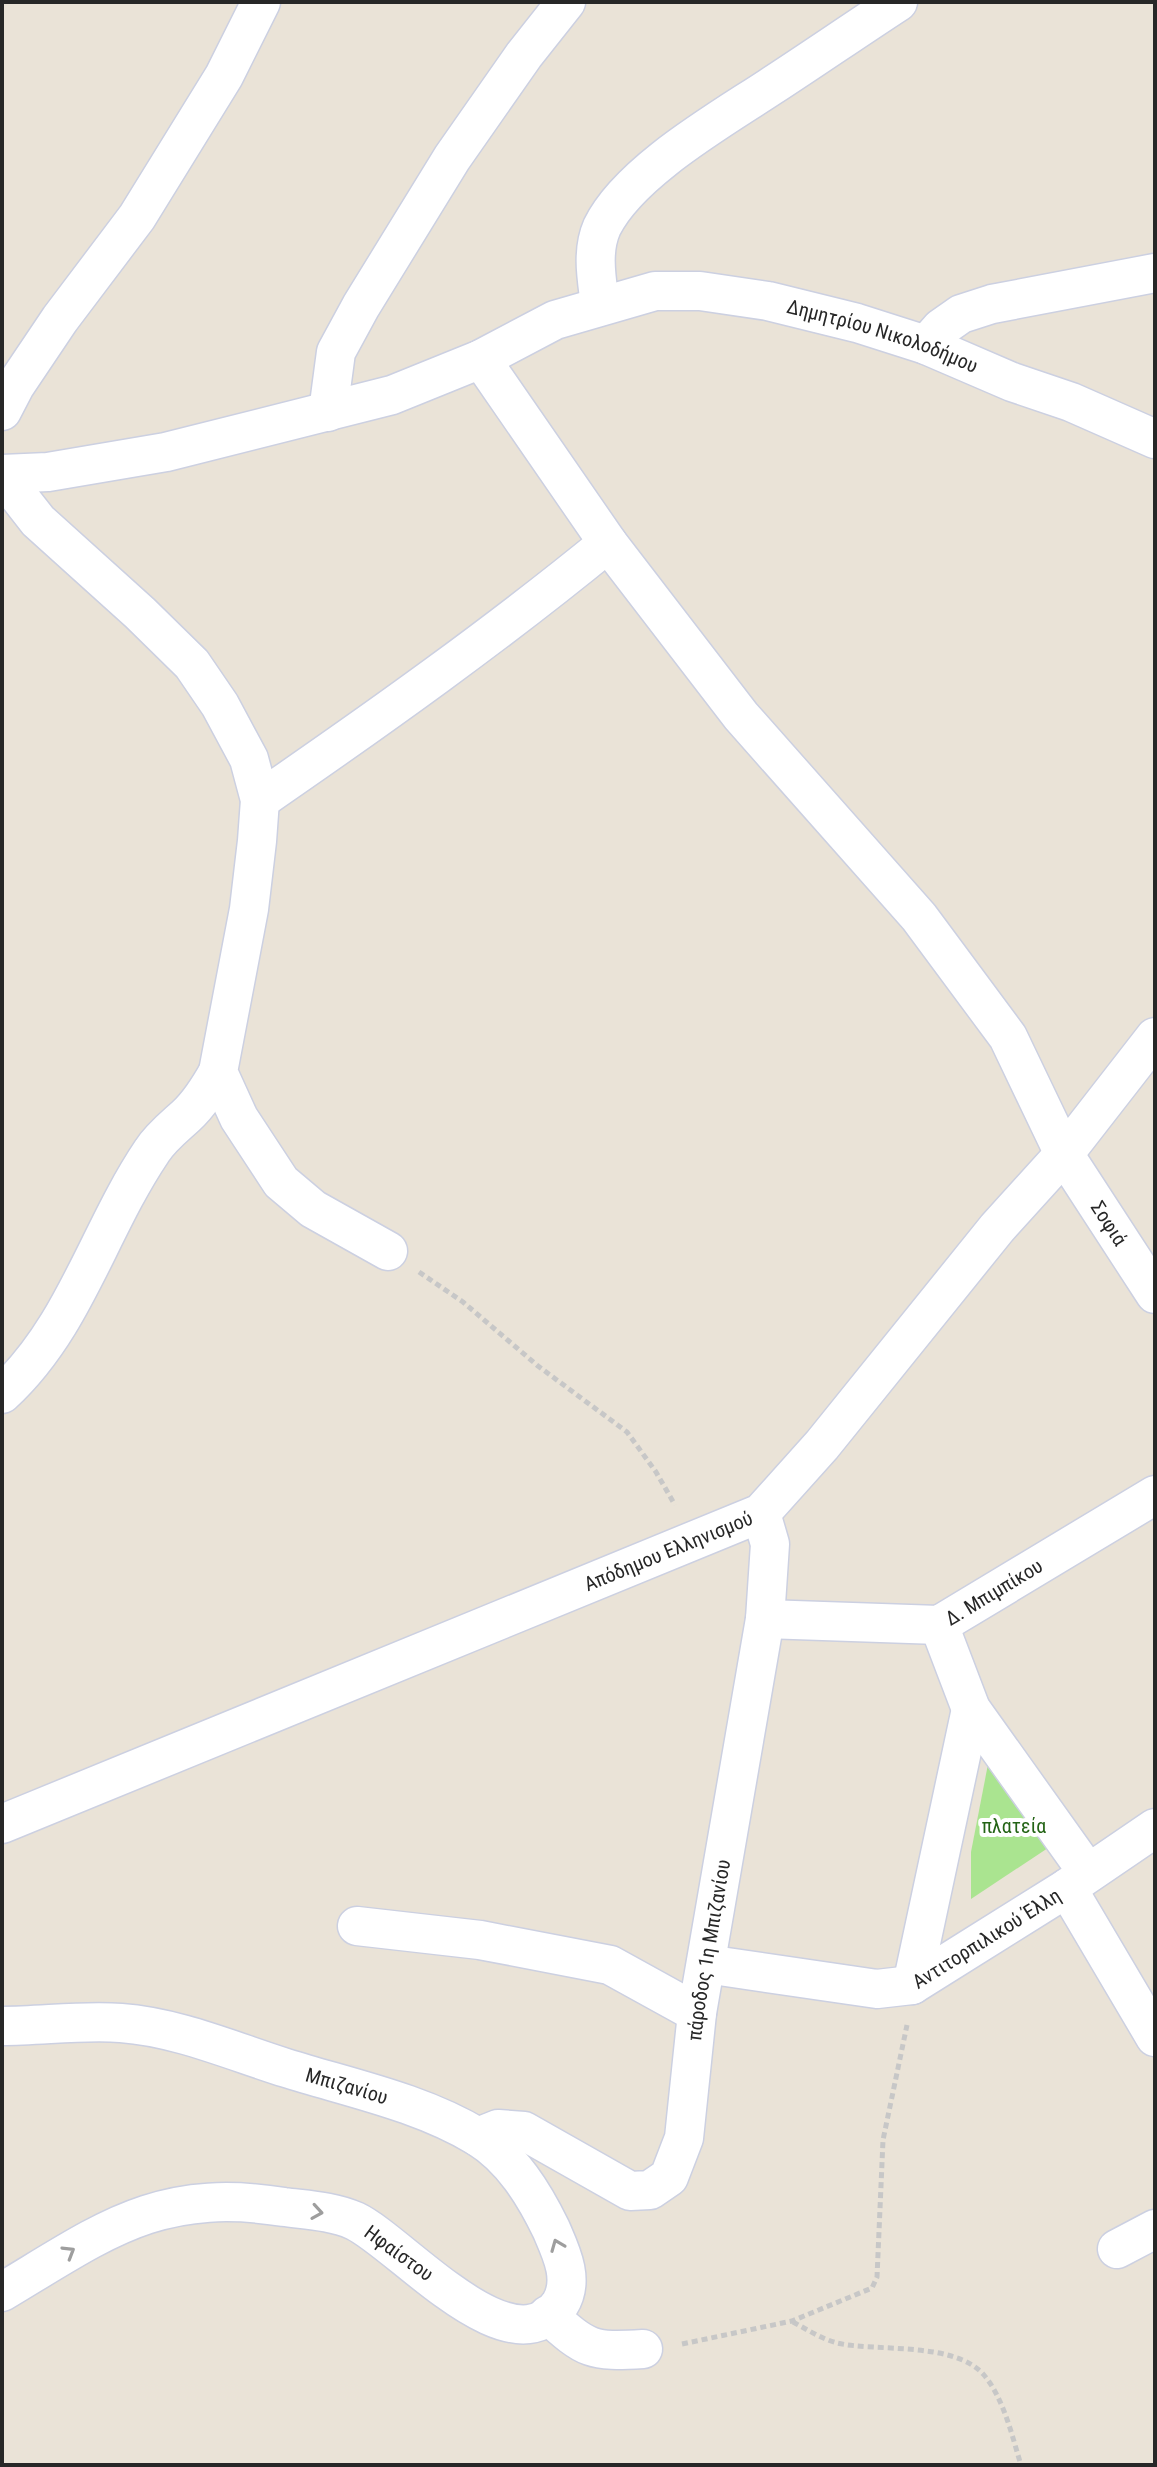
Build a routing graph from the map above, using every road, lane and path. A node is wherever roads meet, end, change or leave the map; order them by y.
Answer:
1 (261, 2) edge
2 (566, 2) edge
3 (898, 2) edge
4 (1155, 273) edge
5 (600, 305) junction
6 (926, 345) junction
7 (481, 359) junction
8 (2, 411) edge
9 (328, 412) junction
10 (1155, 439) edge
11 (2, 474) edge
12 (608, 543) junction
13 (260, 800) junction
14 (1155, 1037) edge
15 (218, 1072) junction
16 (1064, 1154) junction
17 (388, 1251) joint
18 (1155, 1294) edge
19 (2, 1394) edge
20 (1155, 1495) edge
21 (761, 1513) junction
22 (695, 1540) junction
23 (765, 1619) junction
24 (939, 1625) junction
25 (971, 1709) junction
26 (2, 1824) edge
27 (1155, 1828) edge
28 (1077, 1880) junction
29 (357, 1926) dead end
30 (706, 1964) junction
31 (912, 1985) junction
32 (697, 2013) junction
33 (2, 2026) edge
34 (1155, 2037) edge
35 (478, 2137) junction
36 (1155, 2229) edge
37 (1117, 2249) dead end
38 (2, 2292) edge
39 (548, 2315) junction
40 (792, 2321) junction
41 (643, 2349) joint
42 (1021, 2465) edge

1 - 8 street
2 - 9 street
3 - 5 street
4 - 6 street
5 - 6 street, Δημητρίου Νικολοδήμου
5 - 7 street, Δημητρίου Νικολοδήμου
6 - 10 street, Δημητρίου Νικολοδήμου
7 - 9 street, Δημητρίου Νικολοδήμου
7 - 12 street, Σοφιά
9 - 11 street, Δημητρίου Νικολοδήμου
11 - 13 street
12 - 13 street
12 - 16 street, Σοφιά
13 - 15 street
14 - 16 street, Απόδημου Ελληνισμού
15 - 17 street
15 - 19 street
16 - 18 street, Σοφιά
16 - 21 street, Απόδημου Ελληνισμού
17 - 22 path
20 - 24 street, Δ. Μπιμπίκου
21 - 22 street, Απόδημου Ελληνισμού
21 - 23 street, πάροδος 1η Μπιζανίου
22 - 26 street, Απόδημου Ελληνισμού
23 - 24 street, Δ. Μπιμπίκου
23 - 30 street, πάροδος 1η Μπιζανίου
24 - 25 street
25 - 28 street
25 - 31 street
27 - 28 street, Αντιτορπιλικού Έλλη
28 - 31 street, Αντιτορπιλικού Έλλη
28 - 34 street
29 - 32 street
30 - 31 street, Αντιτορπιλικού Έλλη
30 - 32 street, πάροδος 1η Μπιζανίου
31 - 40 path
32 - 35 street, πάροδος 1η Μπιζανίου
33 - 35 street, Μπιζανίου
39 -> 35 street, Μπιζανίου
36 - 37 street
38 -> 39 street, Ηφαίστου
39 - 41 street
40 - 41 path
40 - 42 path

